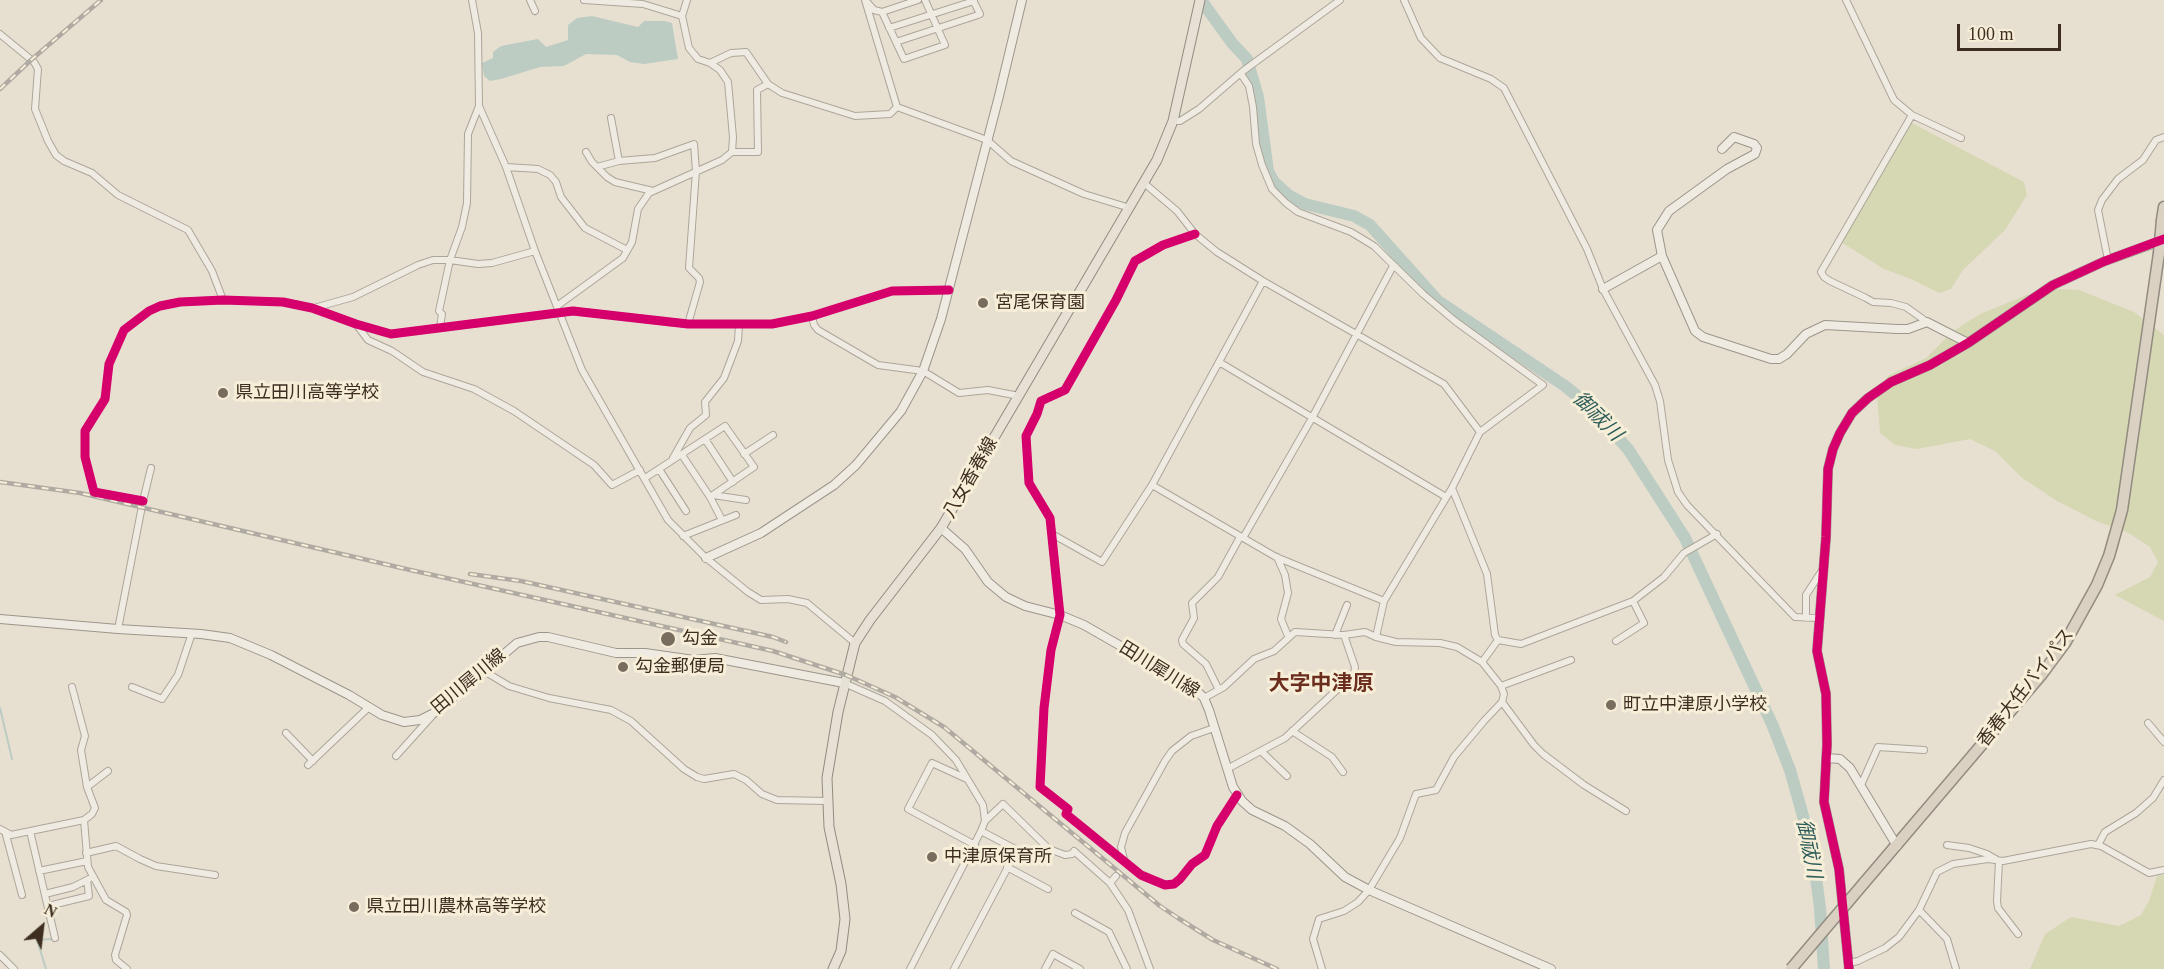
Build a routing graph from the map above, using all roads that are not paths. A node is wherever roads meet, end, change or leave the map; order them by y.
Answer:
1 (472, 0) edge
2 (530, 0) edge
3 (584, 0) edge
4 (687, 0) edge
5 (865, 0) edge
6 (918, 0) edge
7 (925, 0) edge
8 (973, 0) edge
9 (1022, 0) edge
10 (1200, 0) edge
11 (1340, 0) edge
12 (1404, 0) edge
13 (1846, 0) edge
14 (618, 1) edge
15 (643, 2) edge
16 (535, 11) dead end
17 (882, 12) junction
18 (932, 14) junction
19 (682, 16) junction
20 (889, 28) junction
21 (938, 29) junction
22 (0, 34) edge
23 (896, 42) junction
24 (710, 63) junction
25 (1242, 73) junction
26 (768, 84) junction
27 (479, 106) junction
28 (897, 107) junction
29 (1912, 115) junction
30 (611, 118) dead end
31 (1173, 121) junction
32 (2164, 137) edge
33 (1961, 138) dead end
34 (987, 140) junction
35 (1722, 148) dead end
36 (586, 152) dead end
37 (732, 152) junction
38 (619, 161) junction
39 (506, 167) junction
40 (597, 167) junction
41 (696, 171) junction
42 (1144, 183) junction
43 (653, 191) junction
44 (2164, 207) edge
45 (1130, 208) junction
46 (1195, 234) junction
47 (2164, 239) edge
48 (627, 250) junction
49 (535, 252) junction
50 (1662, 256) junction
51 (450, 260) junction
52 (2108, 260) junction
53 (1393, 266) junction
54 (1263, 281) junction
55 (1603, 289) junction
56 (949, 290) junction
57 (223, 300) junction
58 (312, 308) junction
59 (558, 309) junction
60 (812, 316) junction
61 (1927, 322) junction
62 (356, 324) junction
63 (688, 324) junction
64 (739, 324) junction
65 (440, 327) junction
66 (1357, 333) junction
67 (1968, 343) junction
68 (1219, 362) junction
69 (923, 371) junction
70 (1019, 396) junction
71 (1312, 418) junction
72 (1480, 432) junction
73 (773, 435) dead end
74 (705, 439) junction
75 (682, 454) junction
76 (744, 454) junction
77 (672, 461) junction
78 (151, 468) dead end
79 (659, 469) junction
80 (640, 471) junction
81 (645, 478) junction
82 (732, 482) junction
83 (1152, 485) junction
84 (1452, 488) junction
85 (711, 496) junction
86 (1446, 497) junction
87 (746, 500) dead end
88 (143, 501) junction
89 (686, 511) dead end
90 (736, 515) dead end
91 (722, 520) junction
92 (941, 528) junction
93 (1052, 534) junction
94 (1717, 534) junction
95 (683, 536) junction
96 (1242, 538) junction
97 (1276, 557) junction
98 (706, 558) junction
99 (1823, 569) junction
100 (1384, 601) junction
101 (1633, 601) junction
102 (1347, 605) dead end
103 (1060, 615) junction
104 (1806, 618) junction
105 (1819, 618) junction
106 (0, 619) edge
107 (118, 629) junction
108 (192, 633) junction
109 (1335, 635) junction
110 (1344, 635) junction
111 (1288, 636) junction
112 (1376, 637) junction
113 (1498, 640) junction
114 (1616, 641) dead end
115 (855, 643) junction
116 (1571, 660) dead end
117 (1482, 662) junction
118 (484, 671) junction
119 (844, 683) junction
120 (1501, 686) junction
121 (72, 687) dead end
122 (132, 687) dead end
123 (1219, 690) junction
124 (1204, 698) junction
125 (1502, 702) junction
126 (369, 707) junction
127 (436, 712) junction
128 (2148, 723) dead end
129 (1214, 728) junction
130 (1292, 731) junction
131 (286, 732) dead end
132 (2164, 742) edge
133 (1924, 750) dead end
134 (1262, 752) junction
135 (396, 756) dead end
136 (1827, 758) junction
137 (1227, 769) junction
138 (108, 771) dead end
139 (1344, 772) dead end
140 (1287, 776) dead end
141 (967, 779) junction
142 (2164, 780) edge
143 (1861, 785) junction
144 (87, 787) junction
145 (1237, 795) junction
146 (827, 801) junction
147 (1626, 811) dead end
148 (84, 820) junction
149 (984, 821) junction
150 (0, 830) edge
151 (30, 831) junction
152 (981, 831) junction
153 (6, 835) junction
154 (975, 845) junction
155 (1947, 845) dead end
156 (2098, 845) junction
157 (1898, 846) junction
158 (1966, 848) junction
159 (86, 857) junction
160 (1968, 861) junction
161 (1999, 861) junction
162 (1124, 866) junction
163 (1007, 867) junction
164 (2164, 870) edge
165 (39, 871) junction
166 (215, 876) dead end
167 (1116, 876) tunnel mouth
168 (90, 879) junction
169 (1110, 883) junction
170 (1048, 889) dead end
171 (1369, 890) junction
172 (45, 894) junction
173 (22, 895) dead end
174 (48, 906) junction
175 (1919, 910) junction
176 (1075, 913) dead end
177 (2018, 934) dead end
178 (55, 938) dead end
179 (0, 955) edge
180 (1849, 966) edge
181 (14, 969) edge
182 (127, 969) edge
183 (833, 969) edge
184 (910, 969) edge
185 (954, 969) edge
186 (1045, 969) edge
187 (1080, 969) edge
188 (1127, 969) edge
189 (1150, 969) edge
190 (1322, 969) edge
191 (1551, 969) edge
192 (1791, 969) edge
193 (1956, 969) edge

1 - 27 street
2 - 16 street
3 - 14 street
4 - 19 street
5 - 17 street
5 - 28 street
6 - 17 street
7 - 18 street
8 - 18 street
8 - 21 street
9 - 34 street
10 - 31 main road, 八女香春線
11 - 25 street
12 - 55 street
13 - 29 street
14 - 15 street
15 - 19 street
17 - 20 street
18 - 20 street
18 - 21 street
19 - 24 street
20 - 23 street
21 - 23 street
21 - 23 street
22 - 57 street
24 - 26 street
24 - 37 street
25 - 31 street
25 - 53 street
26 - 28 street
26 - 37 street
27 - 39 street
27 - 51 street
28 - 34 street
29 - 33 street
29 - 61 street
30 - 38 street
31 - 42 main road, 八女香春線
32 - 52 street
34 - 45 street
34 - 56 street
35 - 50 street
36 - 40 street
37 - 41 street
38 - 40 street
38 - 41 street
39 - 48 street
39 - 49 street
40 - 43 street
41 - 43 street
41 - 63 street
42 - 45 main road, 八女香春線
42 - 46 street
43 - 48 street
44 - 157 highway, 香春大任バイパス, bridge
45 - 70 main road, 八女香春線
46 - 54 street
46 - 93 street
47 - 52 street
48 - 59 street
49 - 51 street
49 - 59 street
50 - 55 street
50 - 61 street
51 - 58 street
51 - 65 street
52 - 67 street
53 - 66 street
53 - 72 street
54 - 66 street
54 - 68 street
55 - 94 street
56 - 60 street
56 - 69 street
57 - 58 street
57 - 88 street
58 - 62 street
59 - 63 street
59 - 65 street
59 - 80 street
60 - 64 street
60 - 69 street
61 - 67 street
62 - 65 street
62 - 80 street
63 - 64 street
64 - 77 street
66 - 71 street
66 - 72 street
67 - 99 street
68 - 71 street
68 - 83 street
69 - 70 street
69 - 98 street
70 - 92 main road, 八女香春線
71 - 86 street
71 - 96 street
72 - 84 street
73 - 76 street
74 - 75 street
74 - 76 street
74 - 82 street
75 - 77 street
75 - 85 street
76 - 82 street
77 - 79 street
78 - 88 street
79 - 81 street
79 - 89 street
80 - 81 street
81 - 95 street
82 - 85 street
83 - 93 street
83 - 96 street
84 - 86 street
84 - 113 street
85 - 87 street
85 - 91 street
86 - 100 street
88 - 107 street
90 - 91 street
91 - 95 street
92 - 103 street, 田川犀川線
92 - 115 main road, 八女香春線
93 - 103 street
94 - 101 street
94 - 104 street
95 - 98 street
96 - 97 street
96 - 123 street
97 - 100 street
97 - 111 street
98 - 115 street
99 - 104 street
99 - 105 street
100 - 112 street
101 - 113 street
101 - 114 street
102 - 109 street
103 - 124 street, 田川犀川線
103 - 162 street
104 - 105 street
105 - 136 street
106 - 107 street, 田川犀川線
107 - 108 street, 田川犀川線
108 - 122 street
108 - 126 street, 田川犀川線
109 - 110 street
109 - 111 street
110 - 112 street
110 - 130 street
111 - 123 street
112 - 117 street
113 - 117 street
115 - 119 main road, 八女香春線
116 - 120 street
117 - 120 street
118 - 119 street, 田川犀川線
118 - 127 street, 田川犀川線
118 - 146 street
119 - 141 street
119 - 146 main road, 八女香春線
120 - 125 street
121 - 144 street
123 - 124 street
124 - 129 street, 田川犀川線
125 - 147 street
125 - 171 street
126 - 127 street, 田川犀川線
126 - 131 street
127 - 135 street
128 - 132 street
129 - 137 street, 田川犀川線
129 - 162 street
130 - 134 street
130 - 139 street
133 - 143 street
134 - 137 street
134 - 140 street
136 - 143 street
136 - 180 street
137 - 145 street, 田川犀川線
138 - 144 street
141 - 149 street
141 - 154 street
142 - 156 street
143 - 157 street
144 - 148 street
145 - 162 street
145 - 171 street, 田川犀川線
146 - 183 main road, 八女香春線
148 - 151 street
148 - 159 street
149 - 152 street
149 - 169 street
150 - 153 street
151 - 153 street
151 - 165 street
152 - 154 street
152 - 163 street
153 - 173 street
154 - 184 street
155 - 158 street
156 - 161 street
156 - 164 street
157 - 192 highway, 香春大任バイパス, bridge
158 - 160 street
158 - 161 street
159 - 165 street
159 - 166 street
159 - 168 street
160 - 161 street
160 - 175 street
161 - 177 street
163 - 170 street
163 - 185 street
165 - 172 street
167 - 169 street
168 - 172 street
168 - 174 street
168 - 182 street
169 - 189 street
171 - 190 street
171 - 191 street, 田川犀川線
172 - 174 street
174 - 178 street
175 - 180 street
175 - 193 street
176 - 188 street
179 - 181 street
186 - 187 street

